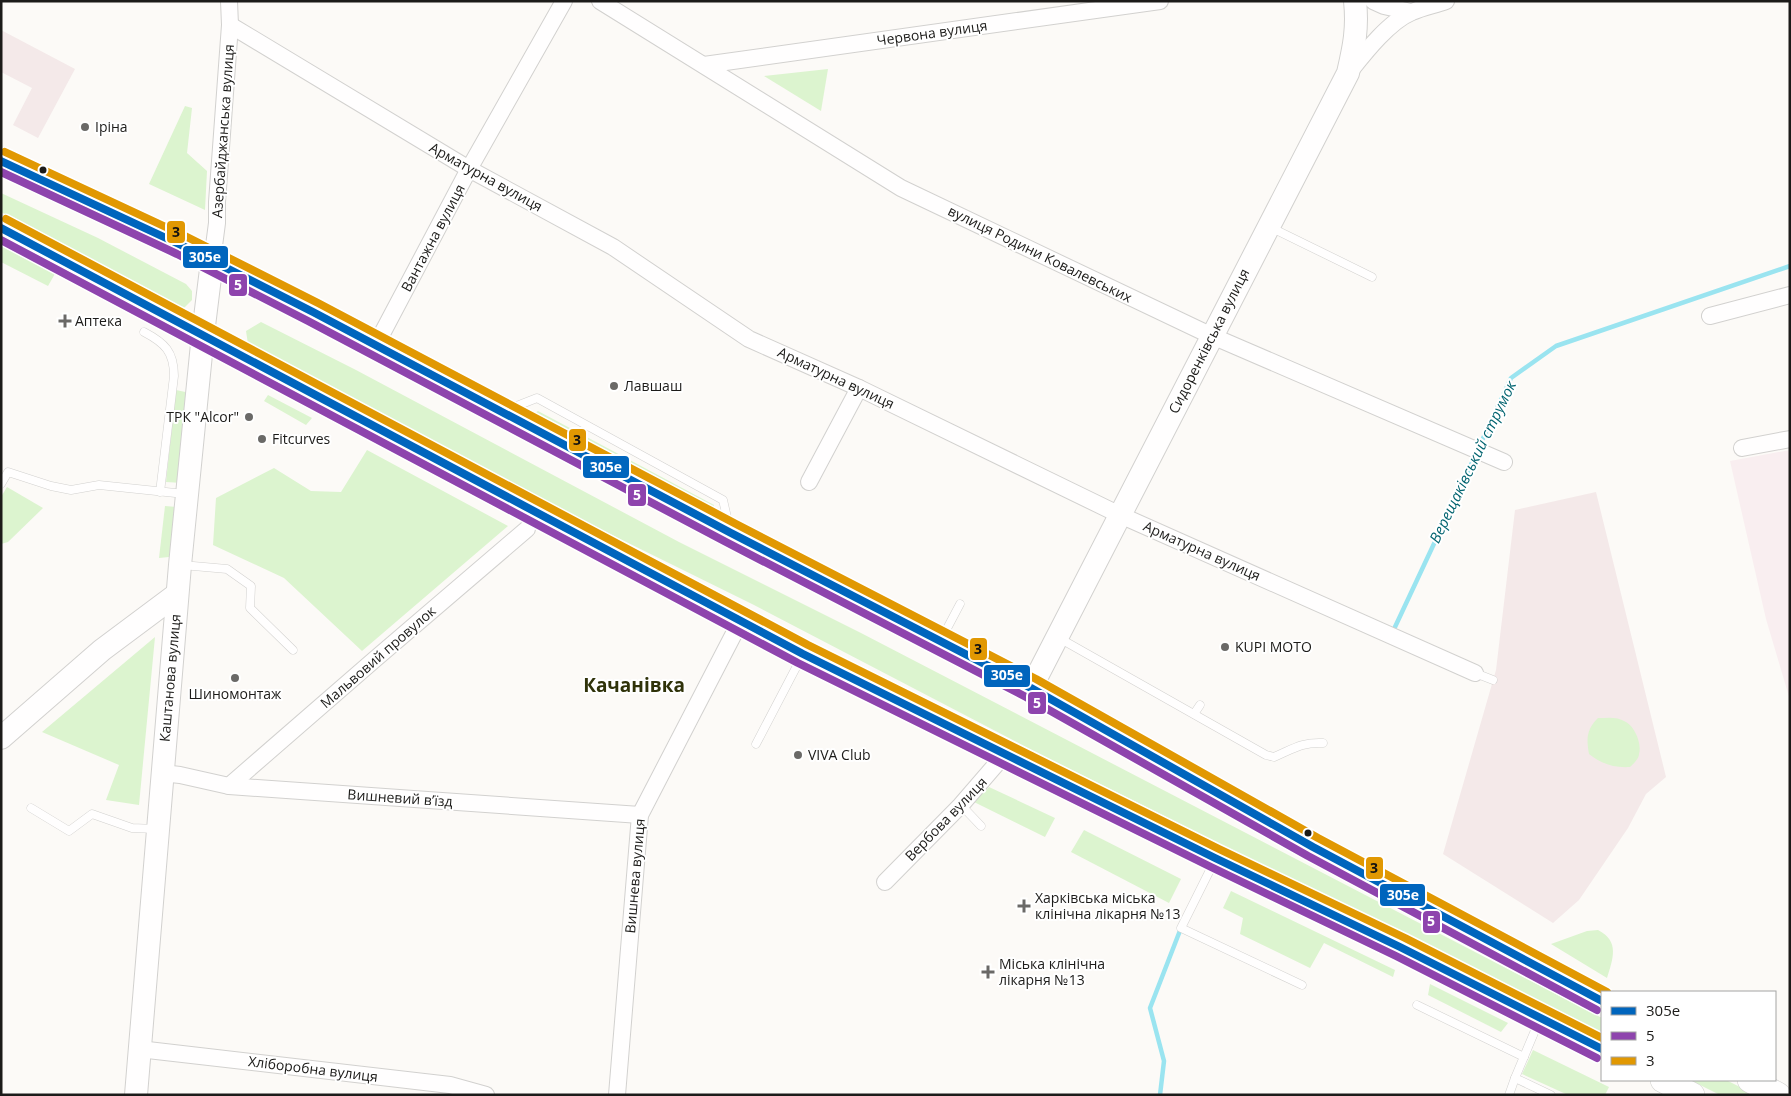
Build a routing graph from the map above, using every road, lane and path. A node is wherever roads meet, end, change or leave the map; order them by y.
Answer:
1 (229, 1) edge
2 (564, 1) edge
3 (600, 1) edge
4 (1160, 1) edge
5 (1355, 1) edge
6 (1373, 1) edge
7 (1446, 1) edge
8 (1411, 12) junction
9 (230, 25) junction
10 (704, 65) junction
11 (1348, 73) junction
12 (1, 161) edge
13 (469, 169) junction
14 (1268, 226) junction
15 (1, 228) edge
16 (212, 261) junction
17 (1372, 277) dead end
18 (1790, 295) edge
19 (1710, 316) dead end
20 (144, 332) dead end
21 (203, 334) junction
22 (1212, 336) junction
23 (376, 345) junction
24 (859, 388) junction
25 (1790, 439) edge
26 (1742, 448) dead end
27 (1504, 462) dead end
28 (809, 482) dead end
29 (1, 484) edge
30 (160, 492) junction
31 (187, 495) junction
32 (1120, 515) junction
33 (527, 530) dead end
34 (180, 565) junction
35 (177, 594) junction
36 (960, 604) dead end
37 (741, 620) junction
38 (1057, 637) junction
39 (940, 642) junction
40 (293, 650) dead end
41 (803, 654) junction
42 (1475, 673) joint
43 (1493, 680) dead end
44 (1031, 688) junction
45 (1200, 705) dead end
46 (1194, 714) junction
47 (1, 738) edge
48 (756, 744) dead end
49 (1323, 744) dead end
50 (1005, 754) junction
51 (162, 774) junction
52 (229, 786) junction
53 (961, 805) junction
54 (30, 808) dead end
55 (640, 815) junction
56 (981, 826) dead end
57 (158, 830) junction
58 (1216, 858) junction
59 (885, 882) dead end
60 (1302, 985) dead end
61 (1601, 1000) edge
62 (1417, 1005) dead end
63 (1541, 1018) junction
64 (1601, 1048) edge
65 (140, 1049) junction
66 (1524, 1057) junction
67 (1515, 1078) junction
68 (1664, 1081) edge
69 (1752, 1081) edge
70 (136, 1095) edge
71 (486, 1095) edge
72 (617, 1095) edge
73 (1509, 1095) edge
74 (1550, 1095) edge
75 (1692, 1095) edge
76 (1778, 1095) edge

1 - 9 street, Азербайджанська вулиця
2 - 13 street, Вантажна вулиця
3 - 10 street, вулиця Родини Ковалевських
4 - 10 street, Червона вулиця
5 - 11 street
6 - 8 street, Сидоренківська вулиця
7 - 8 street, Сидоренківська вулиця
8 - 11 street, Сидоренківська вулиця
9 - 13 street, Арматурна вулиця
9 - 16 street, Азербайджанська вулиця
10 - 22 street, вулиця Родини Ковалевських
11 - 14 street, Сидоренківська вулиця
12 - 16 main road
13 - 23 street, Вантажна вулиця
13 - 24 street, Арматурна вулиця
14 - 17 lane
14 - 22 street, Сидоренківська вулиця
15 - 21 main road
16 - 21 street, Каштанова вулиця
16 - 23 main road
18 - 19 street
20 - 30 lane
21 - 31 street, Каштанова вулиця
21 - 37 main road
22 - 27 street, вулиця Родини Ковалевських
22 - 32 street, Сидоренківська вулиця
23 - 39 main road
24 - 28 street
24 - 32 street, Арматурна вулиця
25 - 26 street
29 - 30 lane
30 - 31 lane
31 - 34 street, Каштанова вулиця
32 - 38 street, Сидоренківська вулиця
32 - 42 street, Арматурна вулиця
33 - 52 street, Мальвовий провулок
34 - 35 street, Каштанова вулиця
34 - 40 lane
35 - 47 street
35 - 51 street, Каштанова вулиця
36 - 39 lane
37 - 41 main road
37 - 55 street, Вишнева вулиця
38 - 44 street, Сидоренківська вулиця
38 - 46 lane
39 - 44 main road
41 - 48 lane
41 - 50 main road
42 - 43 lane
44 - 61 main road
45 - 46 lane
46 - 49 lane
50 - 53 street, Вербова вулиця
50 - 58 main road
51 - 52 street, Вишневий в’їзд
51 - 57 street, Каштанова вулиця
52 - 55 street, Вишневий в’їзд
53 - 56 lane
53 - 59 street, Вербова вулиця
54 - 57 lane
55 - 72 street, Вишнева вулиця
57 - 65 street, Каштанова вулиця
58 - 60 lane
58 - 63 main road
62 - 66 lane
63 - 64 main road
63 - 66 lane
65 - 70 street, Каштанова вулиця
65 - 71 street, Хліборобна вулиця
66 - 67 lane
67 - 73 lane
67 - 74 lane
68 - 75 main road
69 - 76 main road

